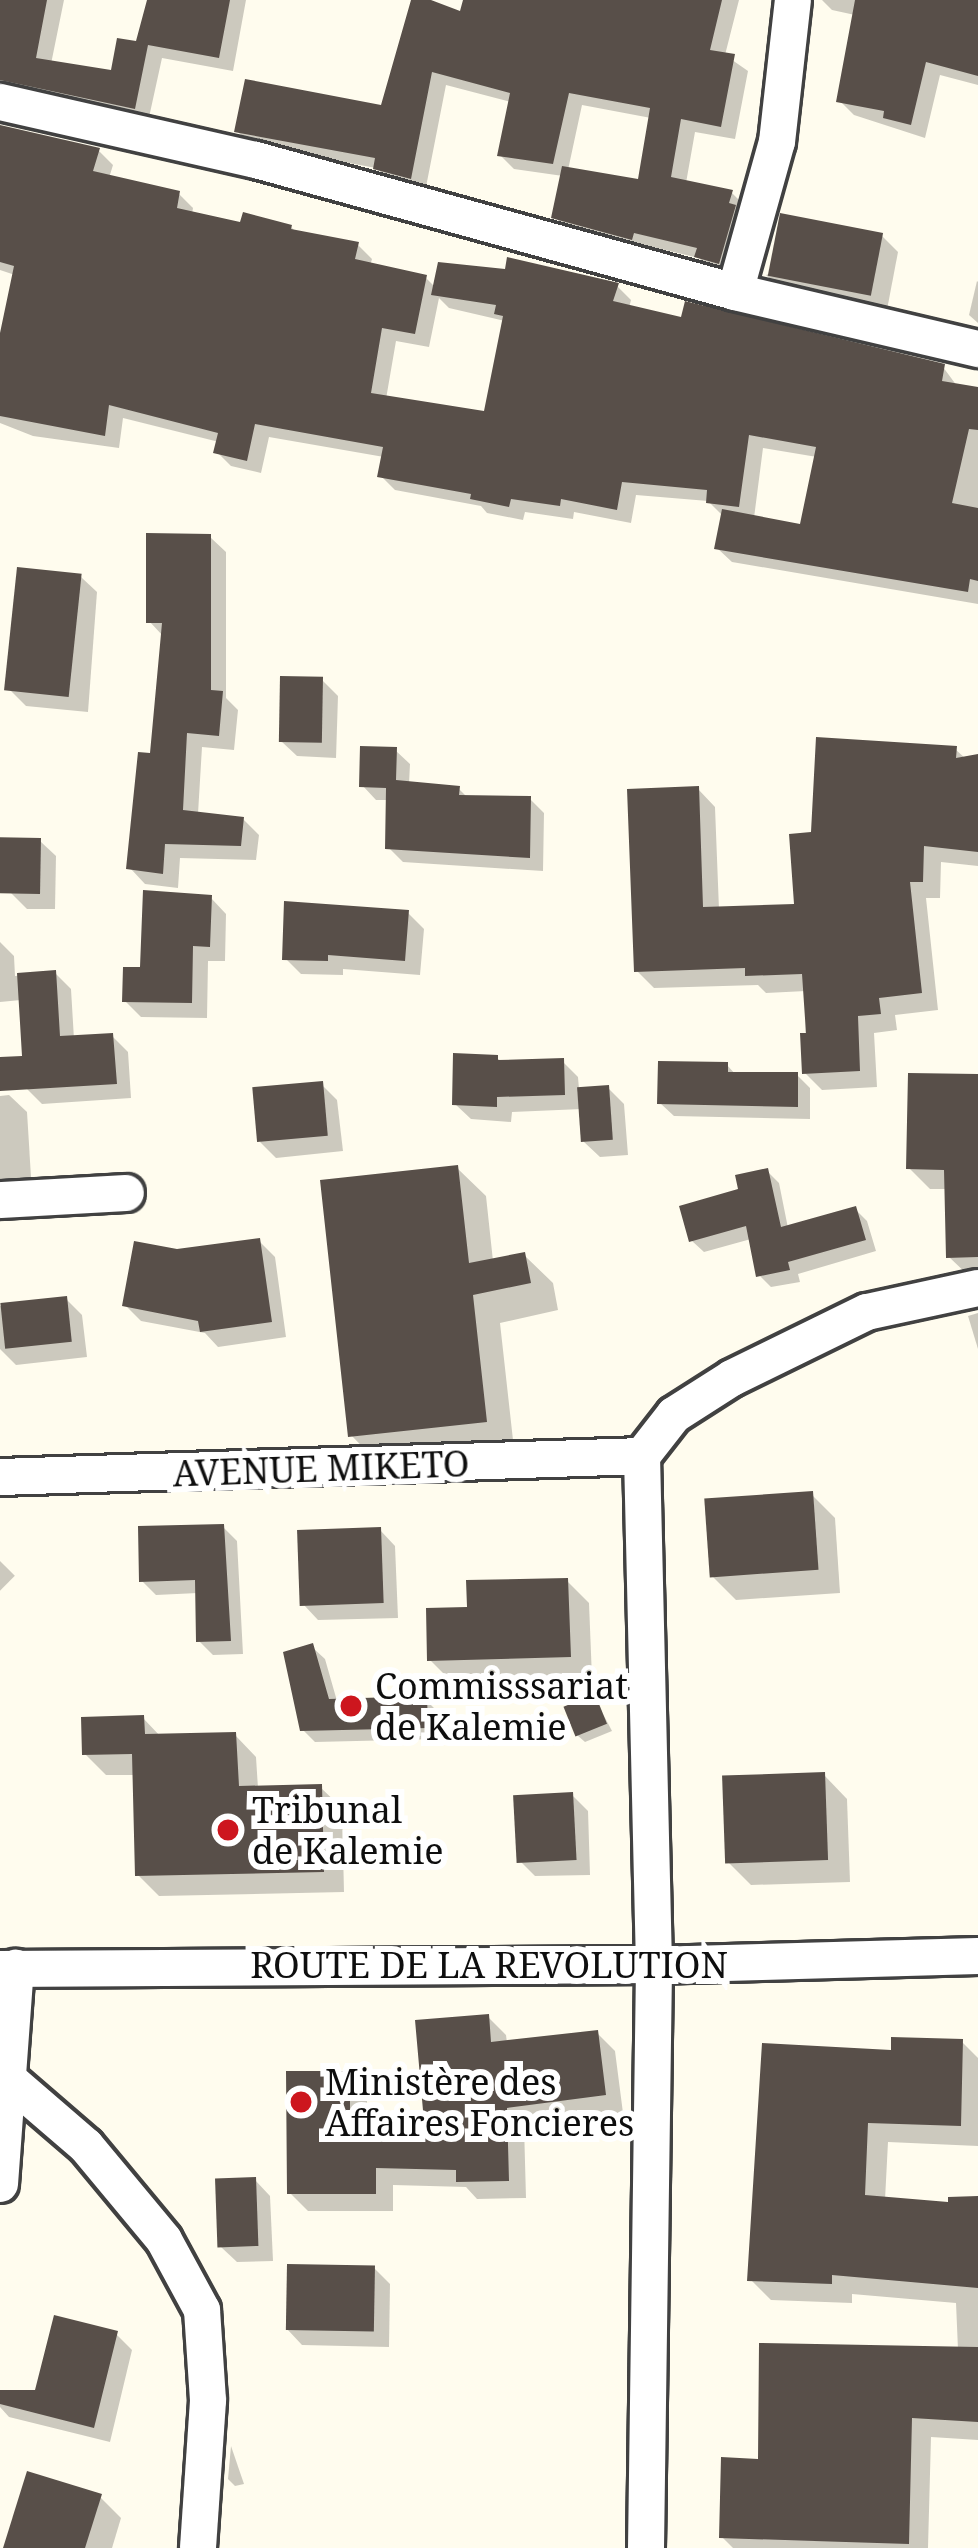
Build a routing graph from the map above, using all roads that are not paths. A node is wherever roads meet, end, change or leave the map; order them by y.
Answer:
1 (794, 0) edge
2 (0, 102) edge
3 (735, 292) junction
4 (978, 349) edge
5 (126, 1193) dead end
6 (0, 1200) edge
7 (978, 1288) edge
8 (642, 1456) junction
9 (0, 1477) edge
10 (978, 1956) edge
11 (654, 1965) junction
12 (8, 1969) edge
13 (8, 2078) junction
14 (0, 2184) edge
15 (198, 2548) edge
16 (646, 2548) edge

1 - 3 street
2 - 3 street
3 - 4 street
5 - 6 street
7 - 8 street
8 - 9 street, AVENUE MIKETO
8 - 11 street
10 - 11 street, ROUTE DE LA REVOLUTION
11 - 12 street, ROUTE DE LA REVOLUTION
11 - 16 street
12 - 13 street
13 - 14 street
13 - 15 street

